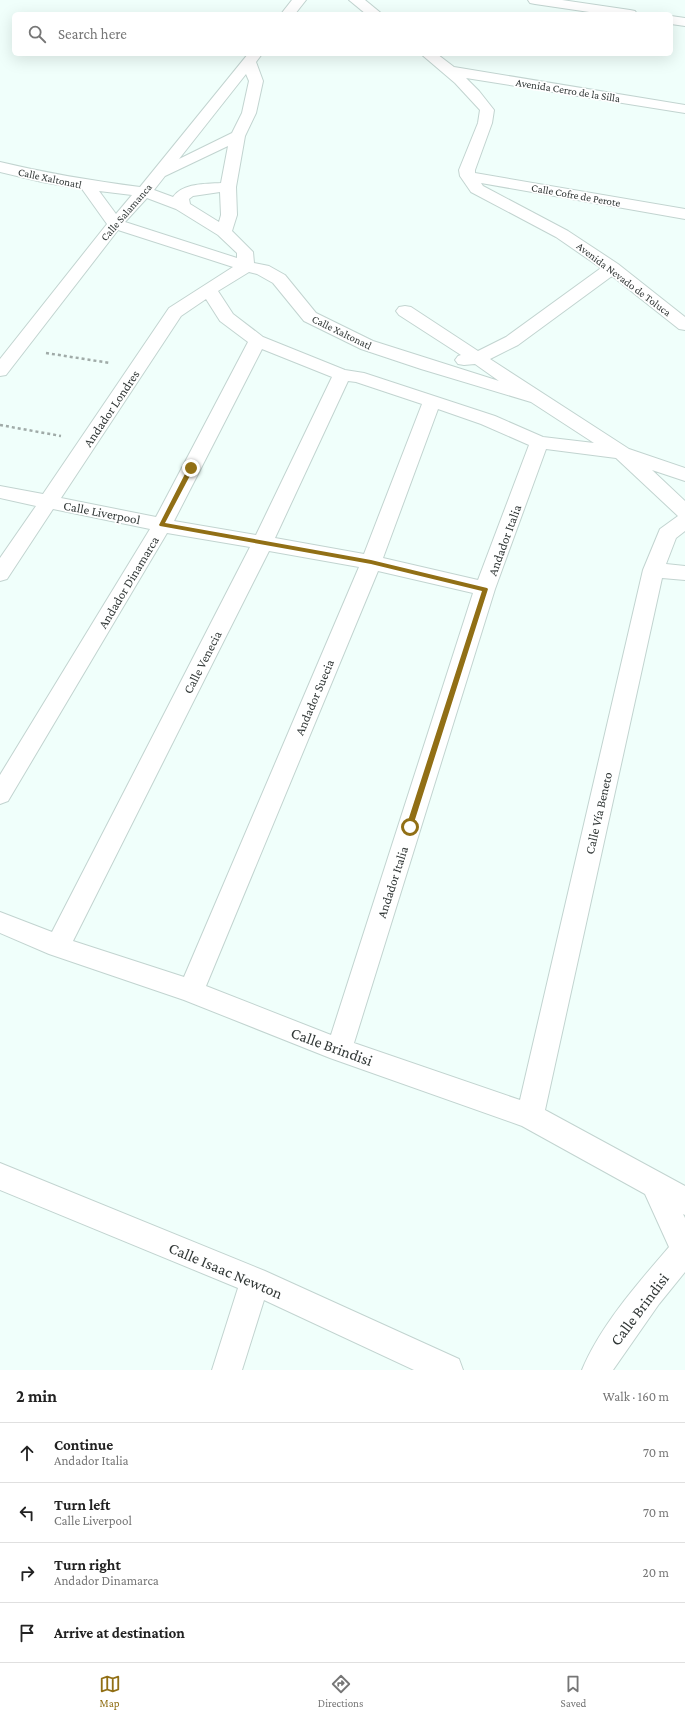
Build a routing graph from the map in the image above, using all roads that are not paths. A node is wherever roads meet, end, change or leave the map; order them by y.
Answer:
1 (299, 0) edge
2 (356, 0) edge
3 (535, 0) edge
4 (290, 12) edge
5 (372, 12) edge
6 (616, 12) edge
7 (673, 20) edge
8 (685, 22) edge
9 (431, 56) edge
10 (252, 58) edge
11 (452, 71) junction
12 (685, 109) edge
13 (238, 136) junction
14 (0, 167) edge
15 (159, 174) junction
16 (468, 176) junction
17 (87, 185) junction
18 (228, 187) junction
19 (144, 192) junction
20 (182, 206) junction
21 (685, 214) edge
22 (115, 224) junction
23 (224, 232) junction
24 (246, 266) junction
25 (612, 268) junction
26 (209, 290) junction
27 (405, 311) dead end
28 (685, 325) edge
29 (257, 342) junction
30 (476, 359) junction
31 (427, 365) junction
32 (0, 371) edge
33 (350, 376) junction
34 (538, 398) junction
35 (432, 401) junction
36 (539, 442) junction
37 (622, 454) junction
38 (685, 475) edge
39 (0, 492) edge
40 (49, 502) junction
41 (685, 512) edge
42 (685, 521) edge
43 (162, 525) junction
44 (262, 544) junction
45 (371, 562) junction
46 (653, 570) junction
47 (685, 572) edge
48 (0, 574) edge
49 (485, 589) junction
50 (0, 795) edge
51 (0, 922) edge
52 (58, 946) junction
53 (191, 991) junction
54 (339, 1050) junction
55 (530, 1116) junction
56 (0, 1176) edge
57 (656, 1186) junction
58 (685, 1201) edge
59 (685, 1250) edge
60 (255, 1281) junction
61 (227, 1370) edge
62 (448, 1370) edge
63 (597, 1370) edge

1 - 4 street
2 - 5 street
3 - 6 street
7 - 8 street
9 - 11 street
10 - 13 street
10 - 15 street, Calle Salamanca
11 - 12 street, Avenida Cerro de la Silla
11 - 16 street
13 - 15 street
13 - 18 street
14 - 17 street, Calle Xaltonatl
15 - 19 street, Calle Salamanca
16 - 21 street, Calle Cofre de Perote
16 - 25 street, Avenida Nevado de Toluca
17 - 19 street, Calle Xaltonatl
17 - 22 street
18 - 20 street
18 - 23 street
19 - 20 street, Calle Xaltonatl
19 - 22 street, Calle Salamanca
20 - 23 street, Calle Xaltonatl
22 - 24 street
22 - 32 street, Calle Salamanca
23 - 24 street, Calle Xaltonatl
24 - 26 street, Andador Londres
24 - 31 street, Calle Xaltonatl
25 - 28 street, Avenida Nevado de Toluca
25 - 30 street
26 - 29 street, Calle Xaltonatl
26 - 40 street, Andador Londres
27 - 30 street, Calle Xaltonatl
29 - 33 street, Calle Xaltonatl
29 - 43 street, Andador Dinamarca
30 - 31 street
30 - 34 street, Calle Xaltonatl
31 - 33 street
31 - 34 street, Calle Xaltonatl
33 - 35 street, Calle Xaltonatl
33 - 44 street, Calle Venecia
34 - 37 street, Calle Xaltonatl
35 - 36 street, Calle Xaltonatl
35 - 45 street, Andador Suecia
36 - 37 street, Calle Xaltonatl
36 - 49 street, Andador Italia
37 - 38 street, Calle Xaltonatl
37 - 41 street, Calle Xaltonatl
39 - 40 street, Calle Liverpool
40 - 43 street, Calle Liverpool
40 - 48 street, Andador Londres
42 - 46 street, Calle Vía Beneto
43 - 44 street, Calle Liverpool
43 - 50 street, Andador Dinamarca
44 - 45 street, Calle Liverpool
44 - 52 street, Calle Venecia
45 - 49 street, Calle Liverpool
45 - 53 street, Andador Suecia
46 - 47 street
46 - 55 street, Calle Vía Beneto
49 - 54 street, Andador Italia
51 - 52 street, Calle Brindisi
52 - 53 street, Calle Brindisi
53 - 54 street, Calle Brindisi
54 - 55 street, Calle Brindisi
55 - 57 street, Calle Brindisi
56 - 60 street, Calle Isaac Newton
57 - 58 street, Calle Brindisi
57 - 59 street, Calle Brindisi
59 - 63 street, Calle Brindisi
60 - 61 street
60 - 62 street, Calle Isaac Newton

